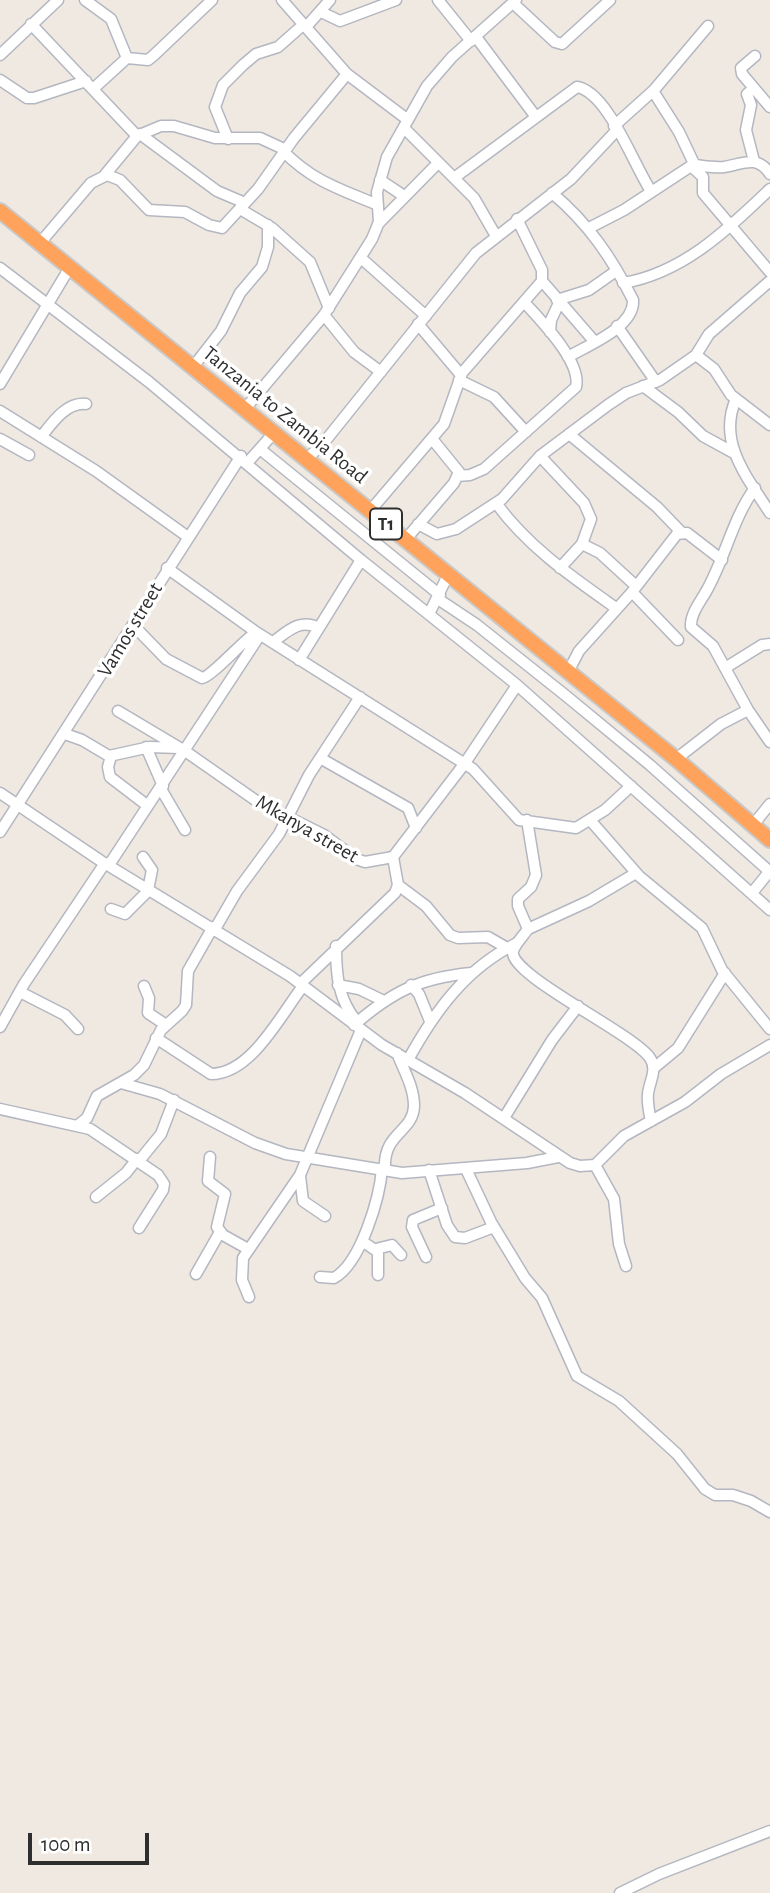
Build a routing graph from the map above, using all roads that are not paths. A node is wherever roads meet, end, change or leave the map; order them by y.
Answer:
1 (57, 0) edge
2 (85, 0) edge
3 (212, 0) edge
4 (282, 0) edge
5 (330, 0) edge
6 (396, 0) edge
7 (438, 0) edge
8 (610, 0) edge
9 (515, 1) edge
10 (321, 12) junction
11 (31, 24) junction
12 (305, 25) junction
13 (708, 26) dead end
14 (474, 39) junction
15 (0, 55) edge
16 (755, 56) dead end
17 (127, 58) junction
18 (347, 74) junction
19 (0, 80) edge
20 (89, 85) junction
21 (753, 89) junction
22 (653, 91) junction
23 (770, 107) edge
24 (536, 117) junction
25 (406, 124) junction
26 (616, 128) junction
27 (139, 135) junction
28 (228, 139) junction
29 (285, 151) junction
30 (754, 161) junction
31 (438, 163) junction
32 (696, 167) junction
33 (770, 174) edge
34 (104, 176) junction
35 (454, 178) junction
36 (380, 180) junction
37 (770, 189) edge
38 (651, 191) junction
39 (552, 192) junction
40 (404, 196) junction
41 (378, 205) junction
42 (242, 206) junction
43 (0, 211) edge
44 (517, 219) junction
45 (378, 224) junction
46 (268, 225) junction
47 (729, 226) junction
48 (589, 228) junction
49 (496, 236) junction
50 (40, 243) junction
51 (361, 258) junction
52 (70, 267) junction
53 (0, 268) edge
54 (616, 271) junction
55 (770, 272) edge
56 (542, 281) junction
57 (770, 281) edge
58 (623, 283) junction
59 (558, 301) junction
60 (525, 303) junction
61 (46, 306) junction
62 (327, 311) junction
63 (422, 320) junction
64 (617, 326) junction
65 (551, 332) junction
66 (594, 341) junction
67 (696, 355) junction
68 (568, 357) junction
69 (193, 367) junction
70 (381, 372) junction
71 (460, 377) junction
72 (656, 382) junction
73 (0, 384) edge
74 (643, 386) junction
75 (736, 399) junction
76 (86, 404) dead end
77 (244, 410) junction
78 (0, 411) edge
79 (770, 425) edge
80 (526, 432) junction
81 (273, 434) junction
82 (569, 434) junction
83 (41, 437) junction
84 (0, 439) edge
85 (433, 440) junction
86 (260, 449) junction
87 (734, 453) junction
88 (29, 455) dead end
89 (540, 456) junction
90 (244, 459) junction
91 (305, 460) junction
92 (457, 476) junction
93 (755, 488) junction
94 (496, 503) junction
95 (370, 511) junction
96 (770, 513) edge
97 (418, 524) junction
98 (681, 531) junction
99 (188, 537) junction
100 (406, 539) junction
101 (582, 544) junction
102 (361, 560) junction
103 (722, 560) junction
104 (167, 568) junction
105 (560, 568) junction
106 (448, 575) junction
107 (634, 589) junction
108 (439, 597) junction
109 (616, 608) junction
110 (429, 614) junction
111 (133, 625) junction
112 (319, 628) junction
113 (258, 633) junction
114 (678, 640) dead end
115 (273, 642) junction
116 (770, 644) edge
117 (299, 660) junction
118 (725, 668) junction
119 (568, 672) junction
120 (517, 685) junction
121 (360, 697) junction
122 (748, 710) junction
123 (118, 711) dead end
124 (65, 734) junction
125 (770, 742) edge
126 (146, 747) junction
127 (183, 750) junction
128 (111, 756) junction
129 (320, 758) junction
130 (676, 759) junction
131 (465, 763) junction
132 (631, 786) junction
133 (162, 788) junction
134 (0, 793) edge
135 (770, 804) edge
136 (19, 805) junction
137 (148, 806) junction
138 (288, 816) junction
139 (527, 820) junction
140 (590, 820) junction
141 (753, 825) junction
142 (416, 828) junction
143 (185, 830) dead end
144 (0, 832) edge
145 (770, 840) edge
146 (143, 857) dead end
147 (393, 857) junction
148 (107, 864) junction
149 (770, 872) edge
150 (636, 873) junction
151 (398, 884) junction
152 (149, 890) junction
153 (752, 893) junction
154 (111, 909) dead end
155 (770, 910) edge
156 (214, 928) junction
157 (528, 929) junction
158 (519, 942) junction
159 (336, 946) junction
160 (507, 948) junction
161 (471, 973) junction
162 (725, 974) junction
163 (301, 985) junction
164 (338, 985) junction
165 (411, 985) junction
166 (144, 986) dead end
167 (20, 992) junction
168 (384, 1001) junction
169 (578, 1006) junction
170 (430, 1021) junction
171 (166, 1025) junction
172 (357, 1026) junction
173 (0, 1027) edge
174 (78, 1029) dead end
175 (770, 1029) edge
176 (156, 1038) junction
177 (770, 1045) edge
178 (397, 1054) junction
179 (408, 1060) junction
180 (654, 1068) junction
181 (121, 1083) junction
182 (174, 1100) junction
183 (0, 1109) edge
184 (92, 1110) junction
185 (504, 1118) junction
186 (651, 1121) junction
187 (77, 1126) junction
188 (102, 1136) junction
189 (210, 1157) dead end
190 (307, 1157) junction
191 (558, 1157) junction
192 (138, 1160) junction
193 (595, 1165) junction
194 (384, 1169) junction
195 (466, 1169) junction
196 (429, 1170) junction
197 (300, 1175) junction
198 (96, 1197) dead end
199 (442, 1208) junction
200 (325, 1216) dead end
201 (494, 1227) junction
202 (139, 1228) dead end
203 (220, 1232) junction
204 (362, 1241) junction
205 (248, 1249) junction
206 (376, 1249) junction
207 (401, 1255) dead end
208 (426, 1257) dead end
209 (626, 1266) dead end
210 (196, 1274) dead end
211 (378, 1275) dead end
212 (320, 1277) dead end
213 (249, 1297) dead end
214 (770, 1512) edge
215 (770, 1831) edge
216 (620, 1893) edge

1 - 11 street
2 - 17 street
3 - 17 street
4 - 12 street
5 - 10 street
6 - 10 street
7 - 14 street
8 - 9 street
9 - 14 street
10 - 12 street
11 - 15 street
11 - 20 street
12 - 18 street
12 - 28 street
13 - 22 street
14 - 24 street
14 - 25 street
16 - 21 street
17 - 20 street
18 - 25 street
18 - 29 street
19 - 20 street
20 - 27 street
21 - 23 street
21 - 30 street
22 - 26 street
22 - 32 street
24 - 26 street
24 - 35 street
25 - 31 street
25 - 36 street
26 - 38 street
26 - 39 street
27 - 28 street
27 - 34 street
27 - 42 street
28 - 29 street
29 - 41 street
29 - 42 street
30 - 32 street
30 - 33 street
31 - 35 street
31 - 40 street
32 - 38 street
32 - 47 street
34 - 42 street
34 - 50 street
35 - 49 street
36 - 40 street
36 - 41 street
37 - 47 street
38 - 48 street
39 - 44 street
39 - 48 street
40 - 45 street
41 - 45 street
42 - 46 street
43 - 50 highway, Tanzania to Zambia Road / T1
44 - 49 street
44 - 56 street
45 - 51 street
46 - 62 street
46 - 69 street
47 - 55 street
47 - 58 street
48 - 54 street
49 - 63 street
50 - 52 highway, Tanzania to Zambia Road / T1
51 - 62 street
51 - 63 street
52 - 61 street
52 - 69 highway, Tanzania to Zambia Road / T1
53 - 61 street
54 - 58 street
54 - 59 street
56 - 59 street
56 - 60 street
57 - 67 street
58 - 64 street
59 - 65 street
59 - 66 street
60 - 65 street
60 - 71 street
61 - 73 street
61 - 90 street
62 - 70 street
62 - 77 street
63 - 70 street
63 - 71 street
64 - 66 street
64 - 72 street
65 - 68 street
66 - 68 street
67 - 72 street
67 - 75 street
68 - 80 street
69 - 77 highway, Tanzania to Zambia Road / T1
70 - 91 street
71 - 80 street
71 - 85 street
72 - 74 street
74 - 82 street
74 - 87 street
75 - 79 street
75 - 87 street
76 - 83 street
77 - 81 highway, Tanzania to Zambia Road / T1
78 - 83 street
80 - 92 street
81 - 86 street, Vamos street
81 - 91 highway, Tanzania to Zambia Road / T1
82 - 89 street
82 - 98 street
83 - 99 street
84 - 88 street
85 - 92 street
85 - 95 street
86 - 90 street, Vamos street
86 - 108 street
87 - 93 street
89 - 94 street
89 - 101 street
90 - 99 street, Vamos street
90 - 102 street
91 - 95 highway, Tanzania to Zambia Road / T1
92 - 97 street
93 - 96 street
93 - 103 street
94 - 97 street
94 - 105 street
95 - 100 highway, Tanzania to Zambia Road / T1
97 - 100 street
98 - 103 street
98 - 107 street
99 - 104 street, Vamos street
100 - 106 highway, Tanzania to Zambia Road / T1
101 - 105 street
101 - 107 street
102 - 110 street
102 - 112 street
103 - 118 street
104 - 111 street, Vamos street
104 - 113 street
105 - 109 street
106 - 108 street
106 - 119 highway, Tanzania to Zambia Road / T1
107 - 109 street
107 - 114 street
108 - 110 street
108 - 149 street
109 - 119 street
110 - 120 street
111 - 113 street
111 - 124 street, Vamos street
112 - 115 street
112 - 117 street
113 - 115 street
113 - 127 street
115 - 117 street
116 - 118 street
117 - 121 street
118 - 122 street
119 - 130 highway, Tanzania to Zambia Road / T1
120 - 131 street, Mkanya street
120 - 132 street
121 - 129 street
121 - 131 street
122 - 125 street
122 - 130 street
123 - 127 street, Mkanya street
124 - 128 street
124 - 136 street, Vamos street
126 - 127 street
126 - 128 street
126 - 133 street
127 - 133 street
127 - 138 street, Mkanya street
128 - 137 street
129 - 138 street
129 - 142 street
130 - 141 highway, Tanzania to Zambia Road / T1
131 - 139 street
131 - 142 street, Mkanya street
132 - 140 street
132 - 153 street
133 - 137 street
133 - 143 street
134 - 136 street
135 - 141 street
136 - 144 street, Vamos street
136 - 148 street
137 - 148 street
138 - 147 street, Mkanya street
138 - 156 street
139 - 140 street
139 - 157 street
140 - 150 street
141 - 145 highway, Tanzania to Zambia Road / T1
142 - 147 street, Mkanya street
146 - 152 street
147 - 151 street
148 - 152 street
148 - 167 street
149 - 153 street
150 - 157 street
150 - 162 street
151 - 159 street
151 - 160 street
152 - 154 street
152 - 156 street
153 - 155 street
156 - 163 street
156 - 171 street
157 - 158 street
158 - 160 street
158 - 169 street
159 - 163 street
159 - 164 street
160 - 161 street
161 - 165 street
161 - 170 street
162 - 175 street
162 - 180 street
163 - 172 street
163 - 176 street
164 - 168 street
164 - 172 street
165 - 168 street
165 - 170 street
166 - 171 street
167 - 173 street
167 - 174 street
168 - 172 street
169 - 180 street
169 - 185 street
170 - 179 street
171 - 176 street
172 - 178 street
172 - 190 street
176 - 181 street
177 - 186 street
178 - 179 street
178 - 194 street
179 - 185 street
180 - 186 street
181 - 182 street
181 - 184 street
182 - 190 street
182 - 192 street
183 - 187 street
184 - 187 street
184 - 188 street
185 - 191 street
186 - 193 street
187 - 188 street
188 - 192 street
189 - 203 street
190 - 194 street
190 - 197 street
191 - 193 street
191 - 195 street
192 - 198 street
192 - 202 street
193 - 209 street
194 - 196 street
194 - 204 street
195 - 196 street
195 - 201 street
196 - 199 street
197 - 200 street
197 - 205 street
199 - 201 street
199 - 208 street
201 - 214 street
203 - 205 street
203 - 210 street
204 - 206 street
204 - 212 street
205 - 213 street
206 - 207 street
206 - 211 street
215 - 216 street

